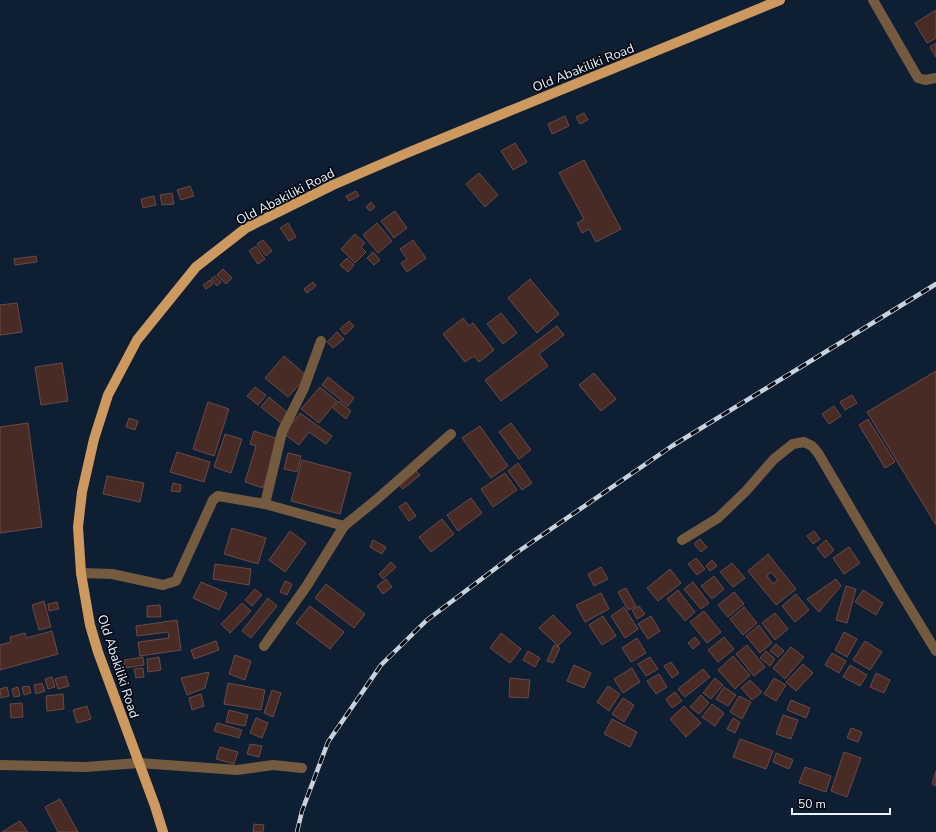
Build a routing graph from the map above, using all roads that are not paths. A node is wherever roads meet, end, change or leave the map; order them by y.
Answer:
1 (780, 0) edge
2 (874, 0) edge
3 (936, 78) edge
4 (321, 341) dead end
5 (451, 434) dead end
6 (265, 504) junction
7 (344, 526) junction
8 (682, 540) dead end
9 (81, 573) junction
10 (264, 646) dead end
11 (936, 651) edge
12 (139, 763) junction
13 (0, 765) edge
14 (302, 768) dead end
15 (163, 832) edge

1 - 9 main road, Old Abakiliki Road
2 - 3 street
4 - 6 street
5 - 7 street
6 - 7 street
6 - 9 street
7 - 10 street
8 - 11 street
9 - 12 main road, Old Abakiliki Road
12 - 13 street
12 - 14 street
12 - 15 main road, Old Abakiliki Road

